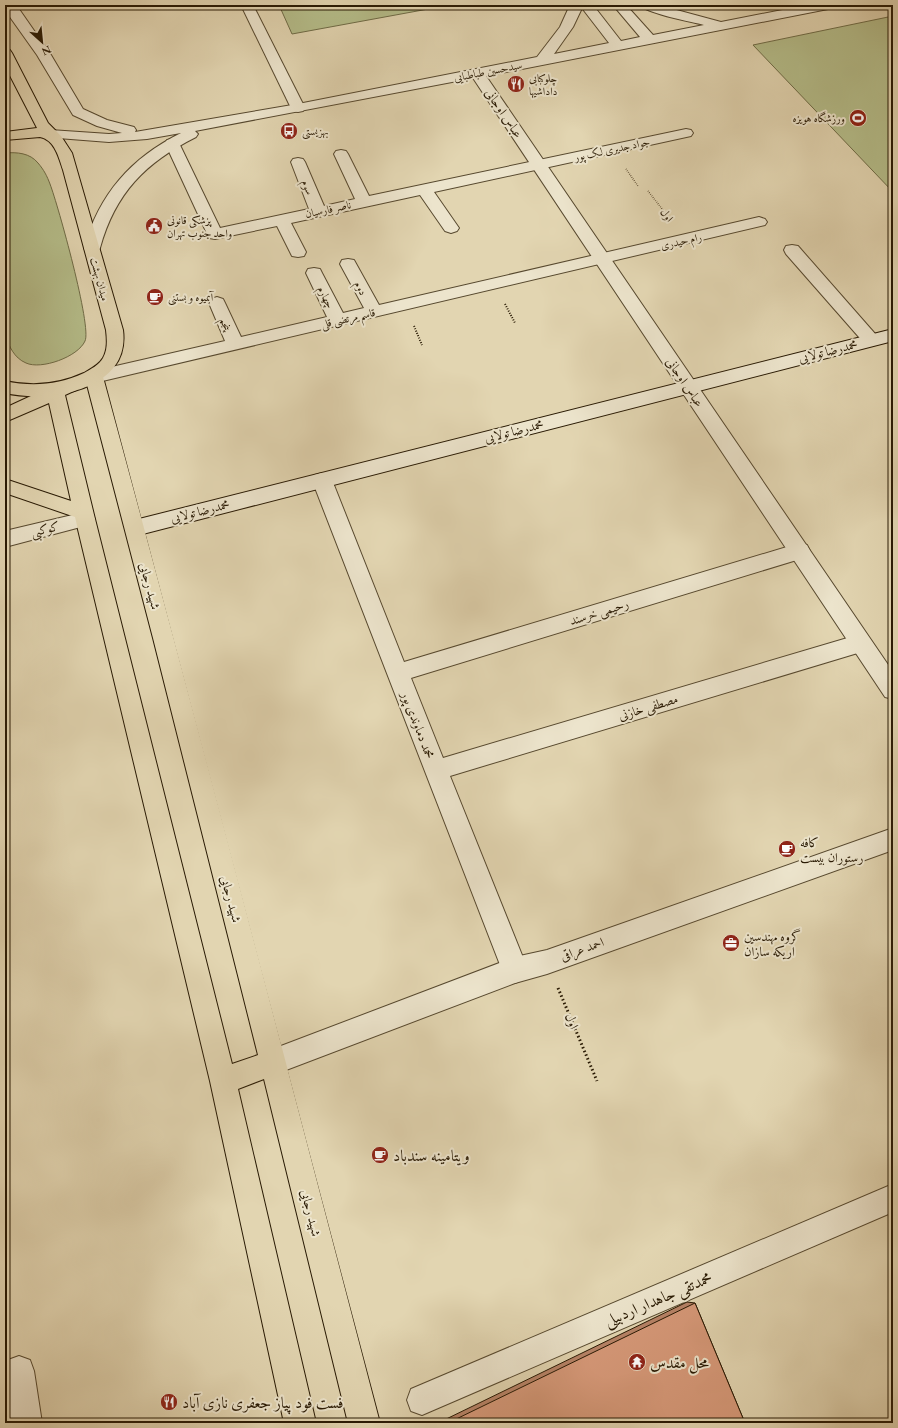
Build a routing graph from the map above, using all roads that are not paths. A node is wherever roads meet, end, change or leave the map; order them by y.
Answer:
1 (7, 5) edge
2 (247, 5) edge
3 (576, 5) edge
4 (586, 5) edge
5 (619, 5) edge
6 (646, 5) edge
7 (828, 5) edge
8 (723, 25) junction
9 (650, 40) junction
10 (618, 46) junction
11 (5, 53) edge
12 (542, 60) junction
13 (477, 73) junction
14 (28, 98) junction
15 (298, 108) junction
16 (216, 123) junction
17 (5, 128) edge
18 (686, 133) dead end
19 (50, 134) junction
20 (147, 135) junction
21 (5, 136) edge
22 (172, 143) junction
23 (341, 154) dead end
24 (298, 162) dead end
25 (538, 164) junction
26 (424, 189) junction
27 (364, 202) junction
28 (318, 211) junction
29 (281, 219) junction
30 (759, 222) dead end
31 (451, 228) dead end
32 (92, 248) junction
33 (792, 250) dead end
34 (298, 252) dead end
35 (603, 259) junction
36 (348, 264) dead end
37 (314, 273) dead end
38 (217, 303) dead end
39 (374, 312) junction
40 (338, 320) junction
41 (893, 335) edge
42 (871, 340) junction
43 (234, 344) junction
44 (94, 377) junction
45 (688, 386) junction
46 (5, 387) edge
47 (61, 389) junction
48 (5, 415) edge
49 (322, 480) junction
50 (5, 486) edge
51 (85, 516) junction
52 (135, 528) junction
53 (5, 539) edge
54 (800, 552) junction
55 (861, 643) junction
56 (398, 673) junction
57 (893, 690) edge
58 (436, 770) junction
59 (893, 839) edge
60 (515, 970) junction
61 (273, 1062) junction
62 (223, 1081) junction
63 (893, 1198) edge
64 (19, 1371) dead end
65 (422, 1400) dead end
66 (26, 1423) edge
67 (300, 1423) edge
68 (364, 1423) edge

1 - 20 street
2 - 15 street
3 - 12 street
4 - 10 street
5 - 9 street
6 - 8 street
7 - 8 street, سیدحسین طباطبایی
8 - 9 street, سیدحسین طباطبایی
9 - 10 street, سیدحسین طباطبایی
10 - 12 street, سیدحسین طباطبایی
11 - 14 main road, میدان بهشت
12 - 13 street, سیدحسین طباطبایی
13 - 15 street, سیدحسین طباطبایی
13 - 25 street, عباس اوجانی
14 - 17 main road
14 - 19 main road, میدان بهشت
15 - 16 street, سیدحسین طباطبایی
16 - 20 street, سیدحسین طباطبایی
16 - 22 street
18 - 25 street, جواد جدیری لک پور
19 - 20 street, سیدحسین طباطبایی
19 - 21 main road
19 - 32 main road, میدان بهشت
22 - 29 street, ناصر فارسیان
22 - 32 street
23 - 27 street
24 - 28 street, سوم
25 - 26 street, ناصر فارسیان
25 - 35 street, عباس اوجانی
26 - 27 street, ناصر فارسیان
26 - 31 street
27 - 28 street, ناصر فارسیان
28 - 29 street, ناصر فارسیان
29 - 34 street
30 - 35 street, رام حیدری
32 - 44 main road, میدان بهشت
33 - 42 street
35 - 39 street, قاسم مرتضی قلی
35 - 45 street, عباس اوجانی
36 - 39 street, دوم
37 - 40 street, چهارم
38 - 43 street, پنجم
39 - 40 street, قاسم مرتضی قلی
40 - 43 street, قاسم مرتضی قلی
41 - 42 street, محمدرضا تولایی
42 - 45 street, محمدرضا تولایی
43 - 44 street, قاسم مرتضی قلی
44 - 47 main road, میدان بهشت
44 - 52 main road, شهید رجایی
45 - 49 street, محمدرضا تولایی
45 - 54 street, عباس اوجانی
46 - 47 main road, میدان بهشت
47 - 48 main road
47 - 51 main road
49 - 52 street, محمدرضا تولایی
49 - 56 street, محمد دماوندی پور
50 - 51 main road
51 - 53 street, کوکبی
51 - 62 main road
52 - 61 main road, شهید رجایی
54 - 55 street, عباس اوجانی
54 - 56 street, رحیمی خرسند
55 - 57 street, عباس اوجانی
55 - 58 street, مصطفی خازنی
56 - 58 street, محمد دماوندی پور
58 - 60 street, محمد دماوندی پور
59 - 60 street, احمد عراقی
60 - 61 street, احمد عراقی
61 - 62 main road
61 - 68 main road, شهید رجایی
62 - 67 main road
63 - 65 street, محمدتقی جاهدار اردبیلی
64 - 66 street

